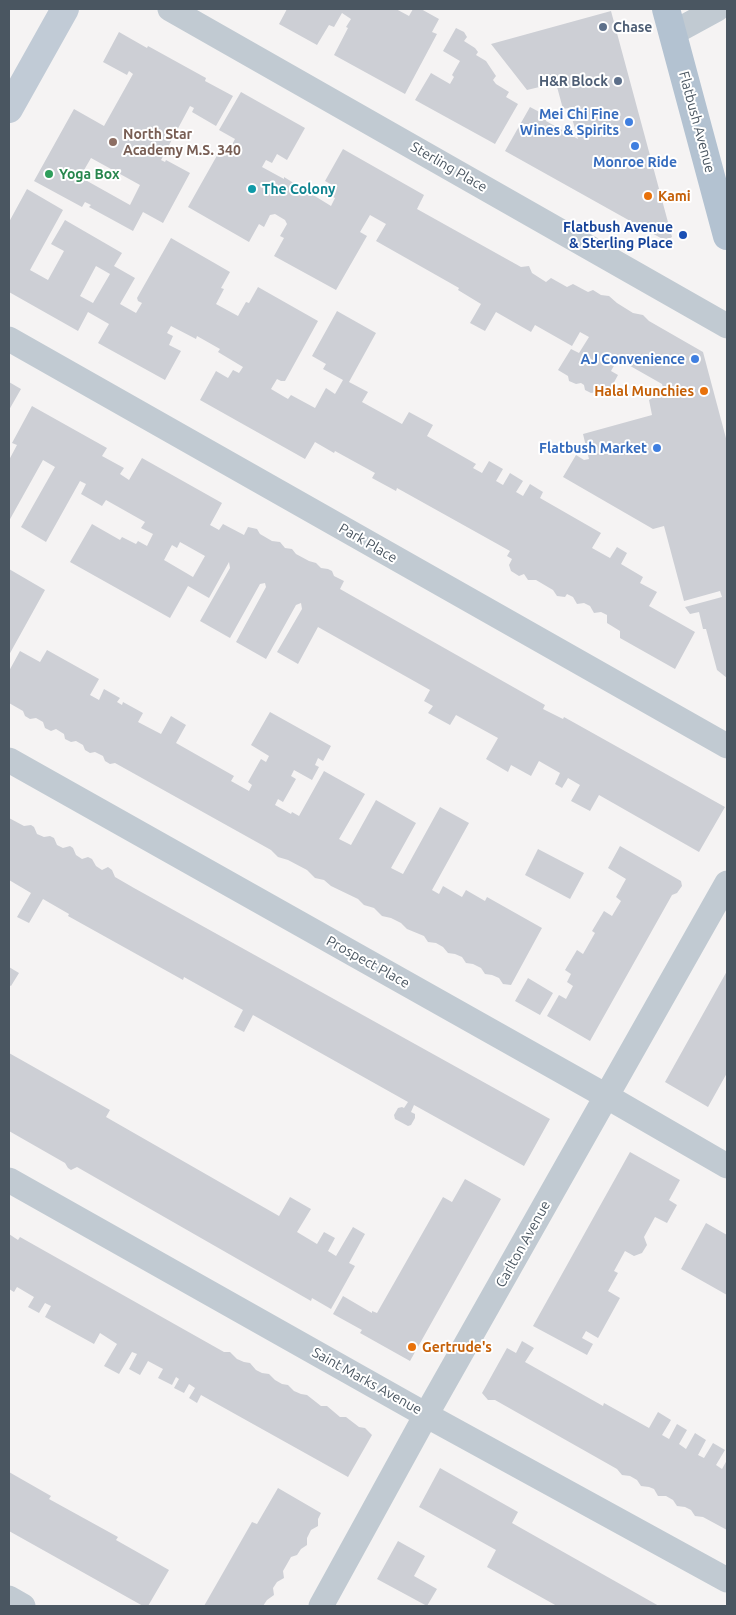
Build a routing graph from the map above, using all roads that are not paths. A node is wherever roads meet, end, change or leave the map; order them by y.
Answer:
1 (65, 9) edge
2 (170, 9) edge
3 (717, 9) edge
4 (670, 21) edge
5 (9, 109) edge
6 (727, 236) edge
7 (727, 326) edge
8 (9, 339) edge
9 (727, 746) edge
10 (9, 760) edge
11 (727, 883) edge
12 (606, 1096) junction
13 (727, 1166) edge
14 (9, 1180) edge
15 (426, 1415) junction
16 (727, 1580) edge
17 (9, 1598) edge
18 (23, 1606) edge
19 (321, 1606) edge

1 - 5 main road
2 - 7 street, Sterling Place
3 - 4 street
4 - 6 main road, Flatbush Avenue
8 - 9 street, Park Place
10 - 12 street, Prospect Place
11 - 12 street, Carlton Avenue
12 - 13 street, Prospect Place
12 - 15 street, Carlton Avenue
14 - 15 street, Saint Marks Avenue
15 - 16 street, Saint Marks Avenue
15 - 19 street, Carlton Avenue
17 - 18 street

